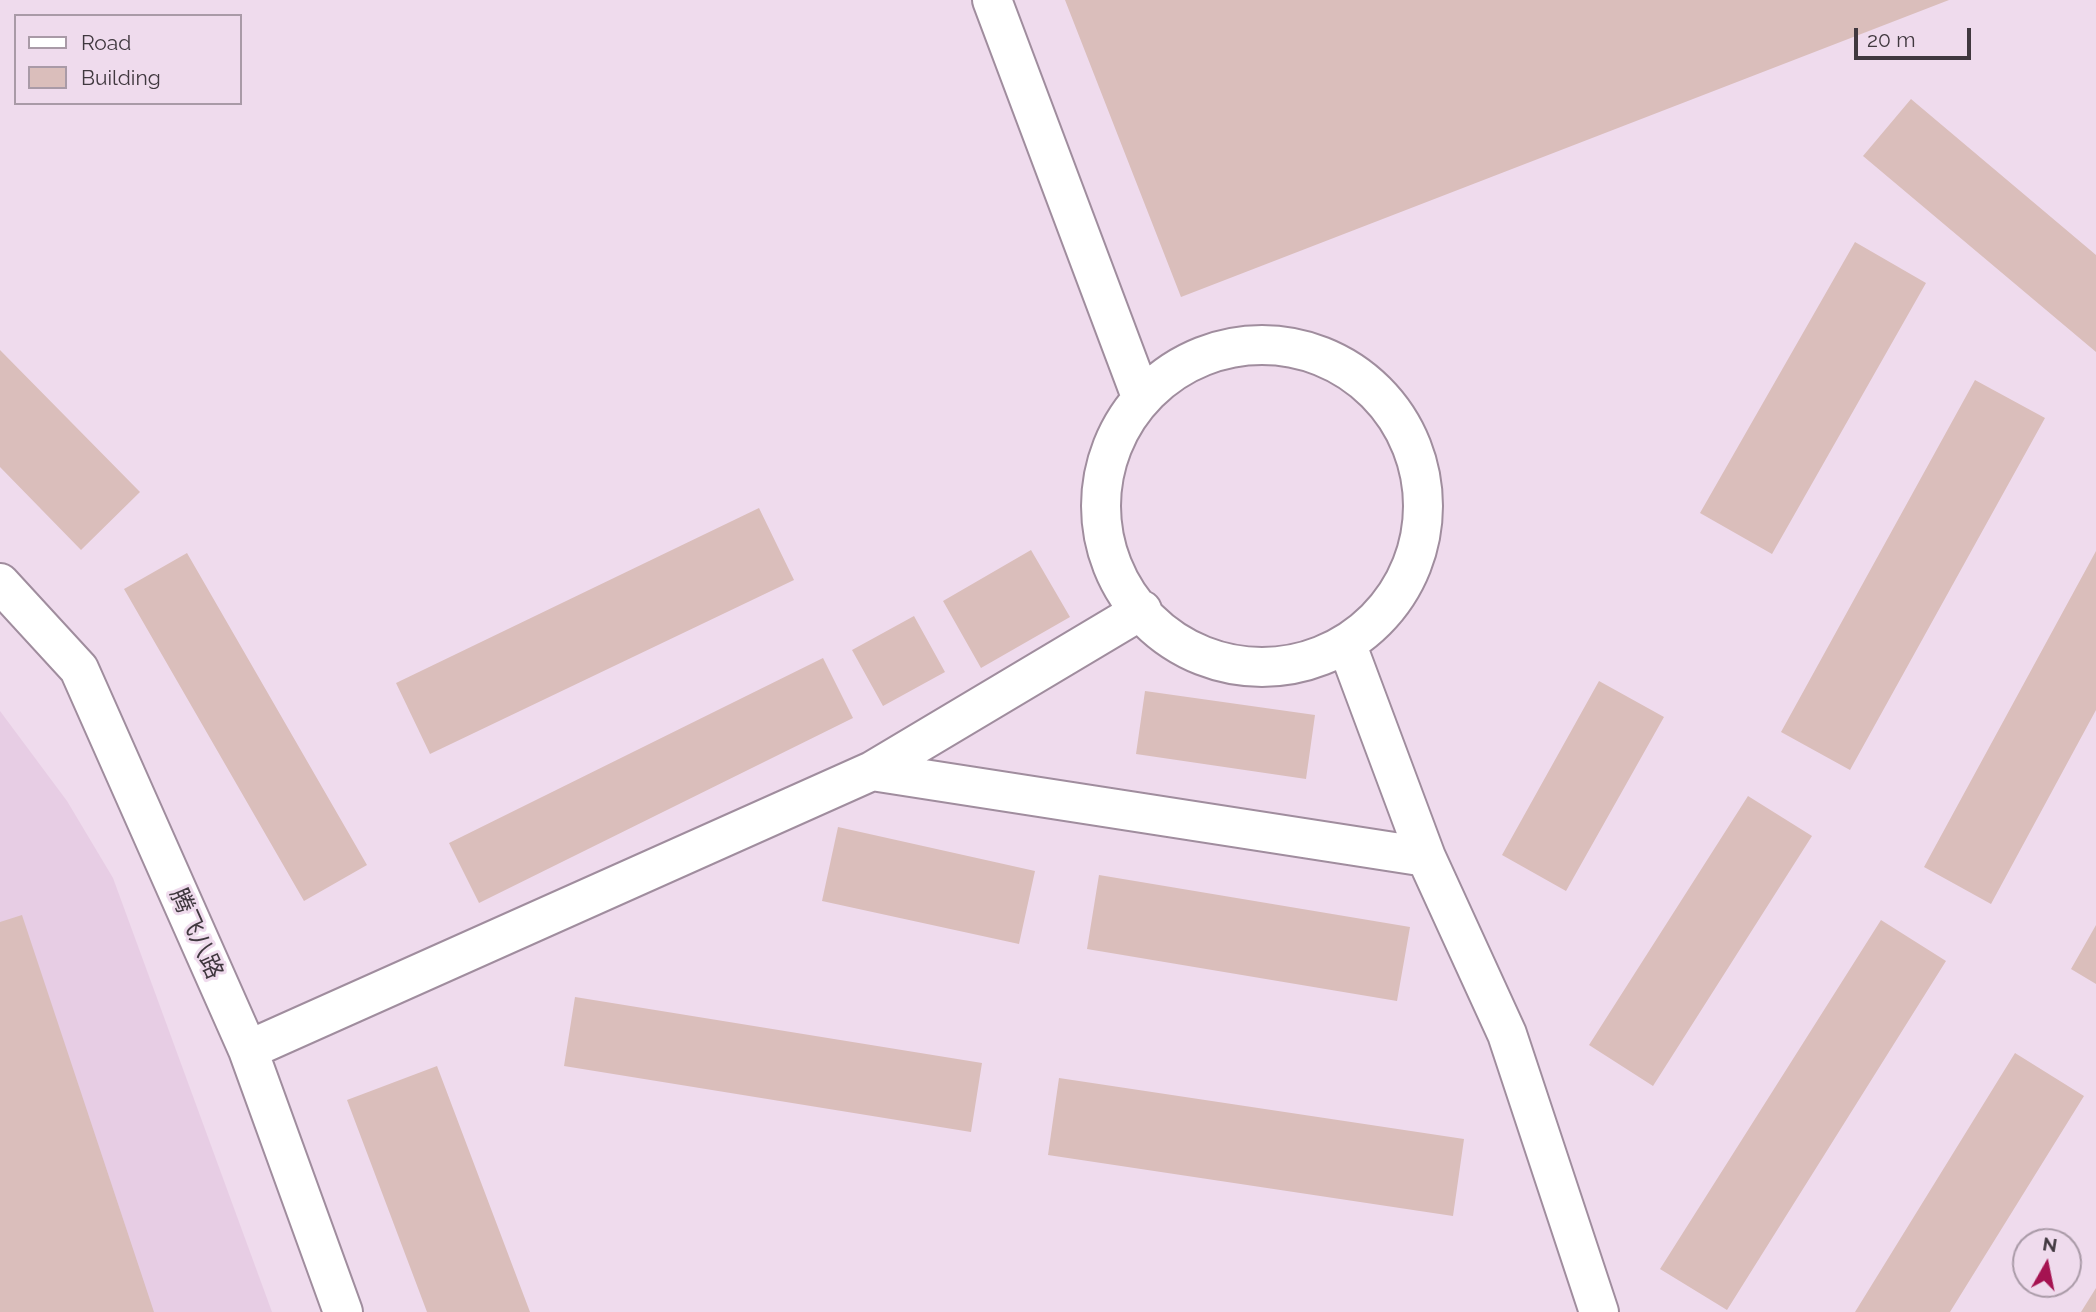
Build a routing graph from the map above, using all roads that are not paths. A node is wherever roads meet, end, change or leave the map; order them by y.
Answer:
1 (992, 0) edge
2 (1140, 394) junction
3 (0, 583) edge
4 (1143, 610) junction
5 (1348, 648) junction
6 (872, 771) junction
7 (1426, 857) junction
8 (248, 1050) junction
9 (343, 1312) edge
10 (1599, 1312) edge

1 - 2 street
2 - 4 street
2 - 5 street
3 - 8 street, 腾飞八路
4 - 5 street
4 - 6 street
5 - 7 street
6 - 7 street
6 - 8 street
7 - 10 street
8 - 9 street, 腾飞八路

